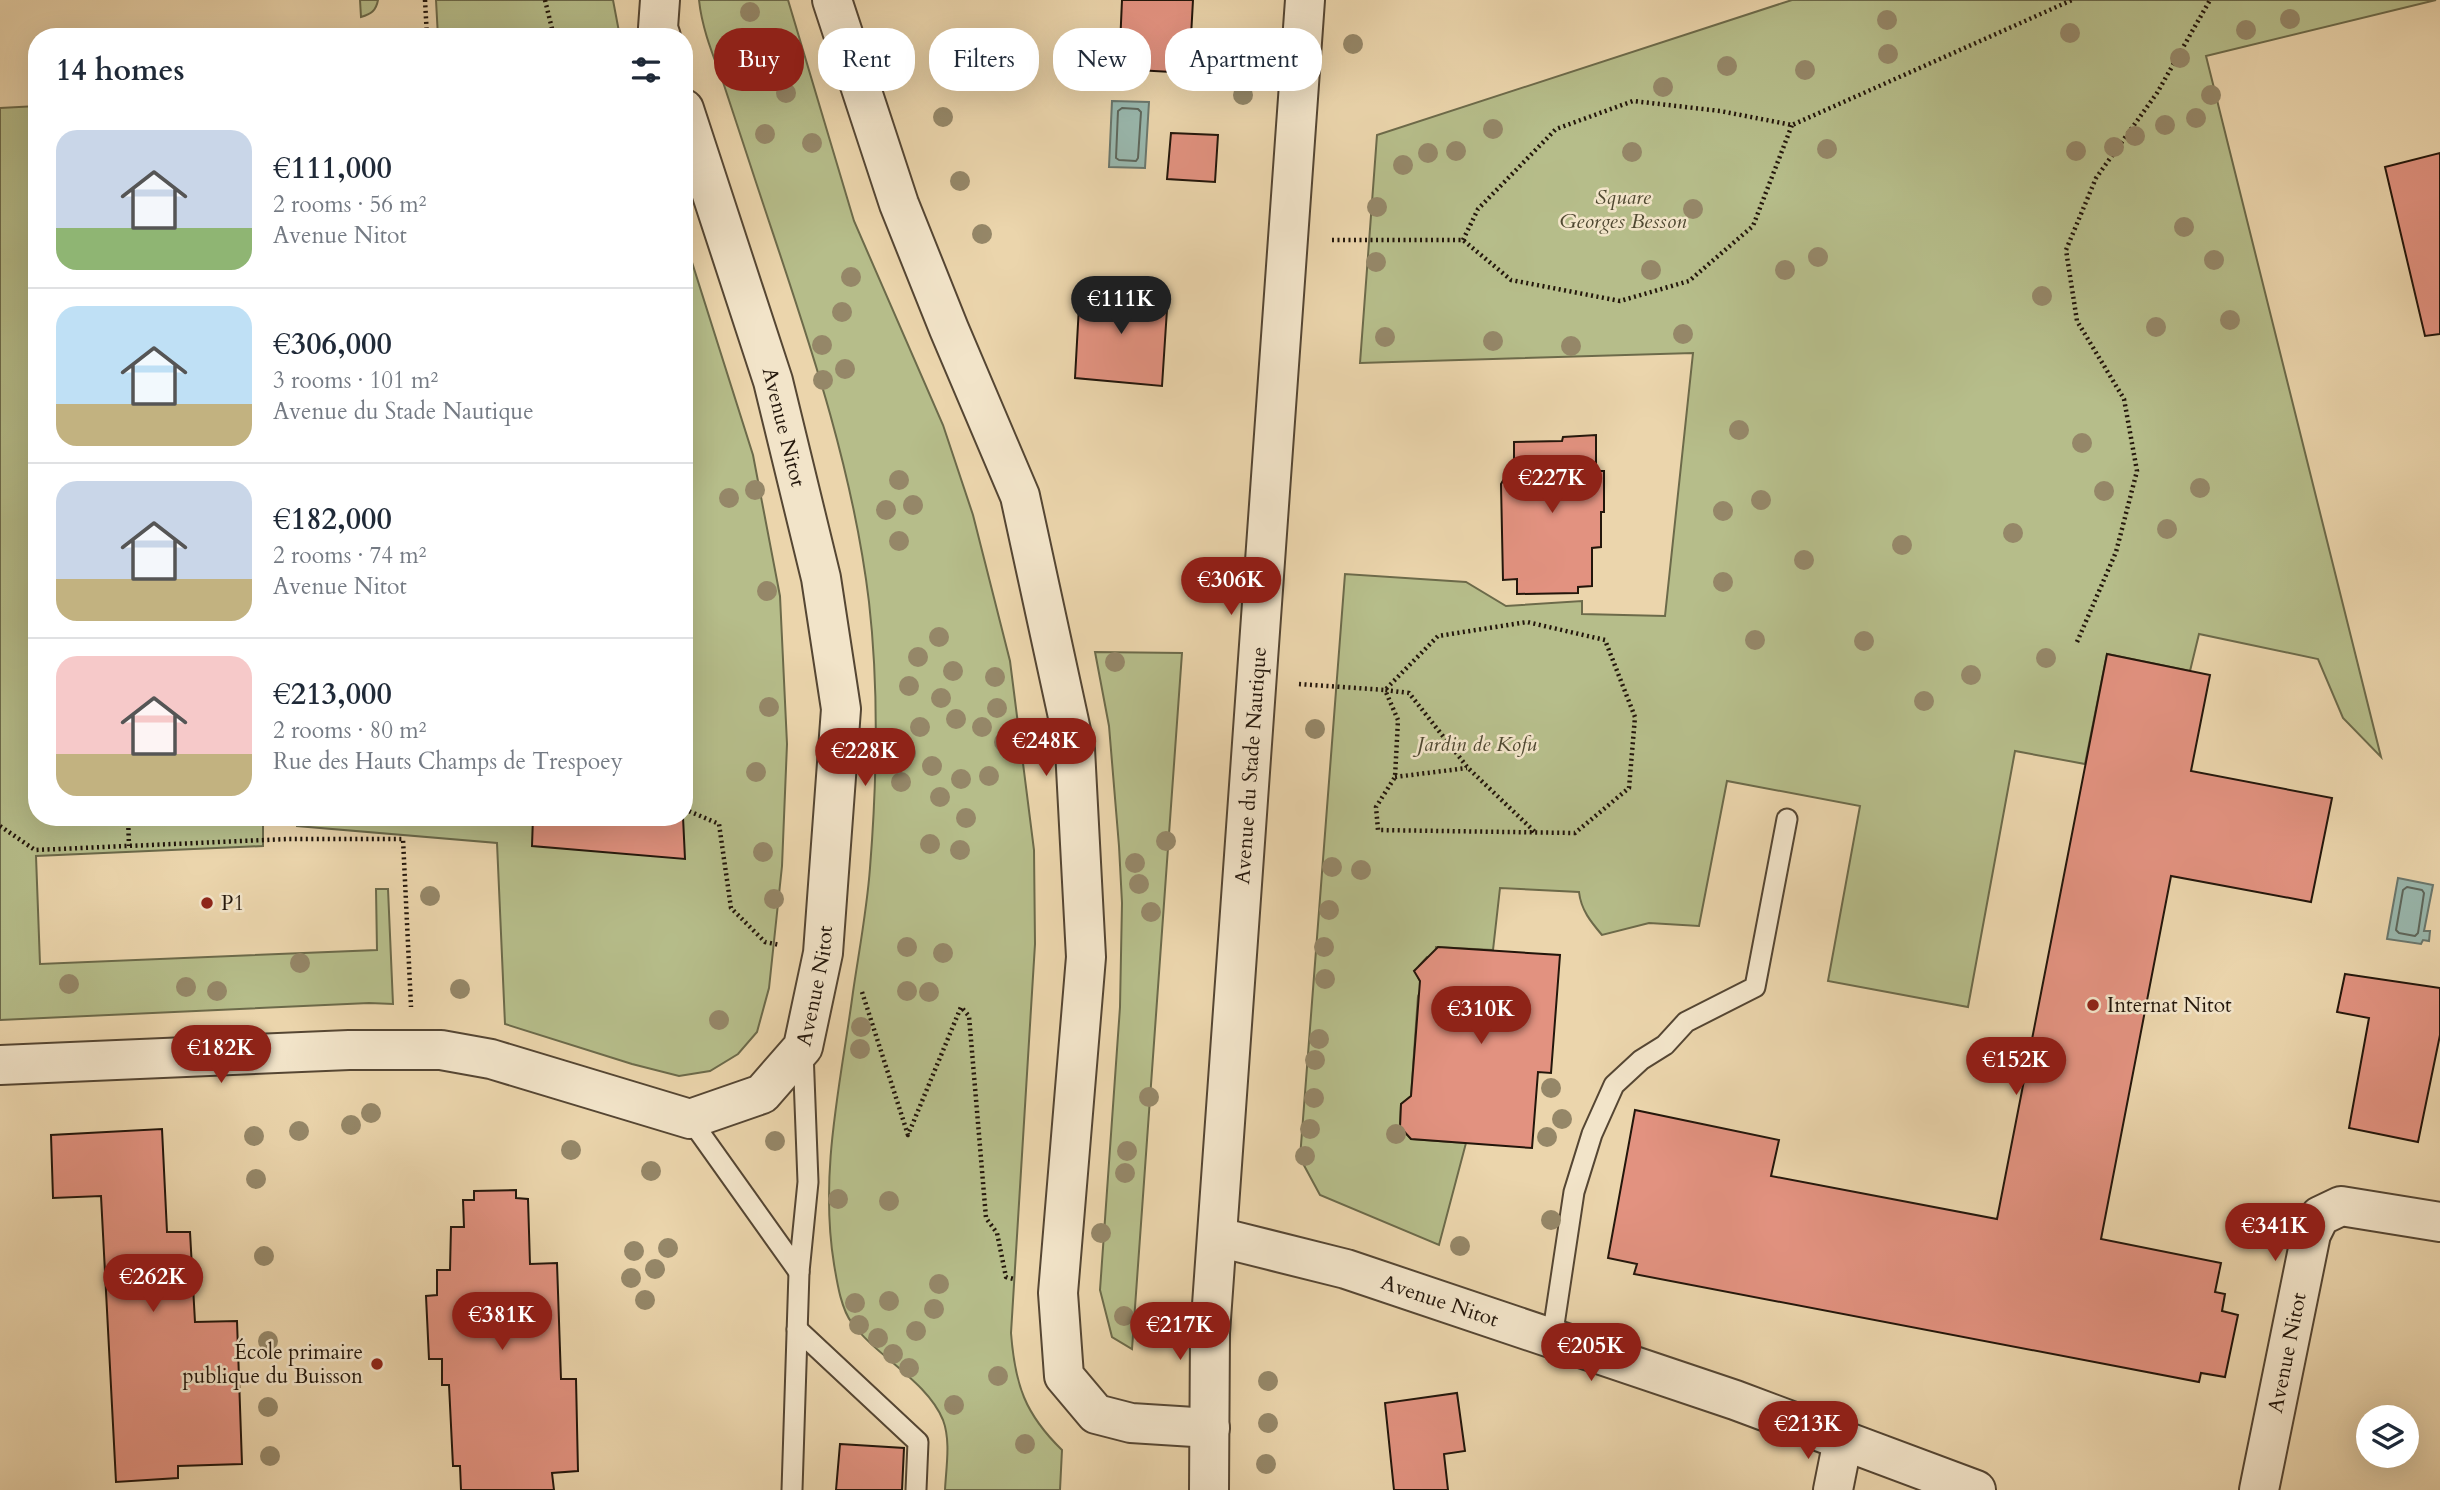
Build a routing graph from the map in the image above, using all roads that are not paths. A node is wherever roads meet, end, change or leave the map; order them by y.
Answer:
1 (660, 0) edge
2 (832, 0) edge
3 (1306, 0) edge
4 (658, 28) edge
5 (693, 136) edge
6 (1787, 819) dead end
7 (803, 1047) junction
8 (0, 1065) edge
9 (690, 1119) junction
10 (2440, 1222) edge
11 (1218, 1237) junction
12 (799, 1272) junction
13 (797, 1329) junction
14 (1552, 1338) junction
15 (1210, 1428) junction
16 (1843, 1440) junction
17 (792, 1490) edge
18 (916, 1490) edge
19 (1209, 1490) edge
20 (1833, 1490) edge
21 (1976, 1490) edge
22 (2259, 1490) edge

1 - 4 street
2 - 15 street
3 - 11 street, Avenue du Stade Nautique
5 - 7 street, Avenue Nitot
6 - 14 lane
7 - 9 street, Avenue Nitot
7 - 12 lane
8 - 9 street
9 - 12 lane
10 - 22 street, Avenue Nitot
11 - 14 street, Avenue Nitot
11 - 15 street, Avenue du Stade Nautique
12 - 13 lane
13 - 17 lane
13 - 18 lane
14 - 16 street, Avenue Nitot
15 - 19 street, Avenue du Stade Nautique
16 - 20 street
16 - 21 street, Avenue Nitot

